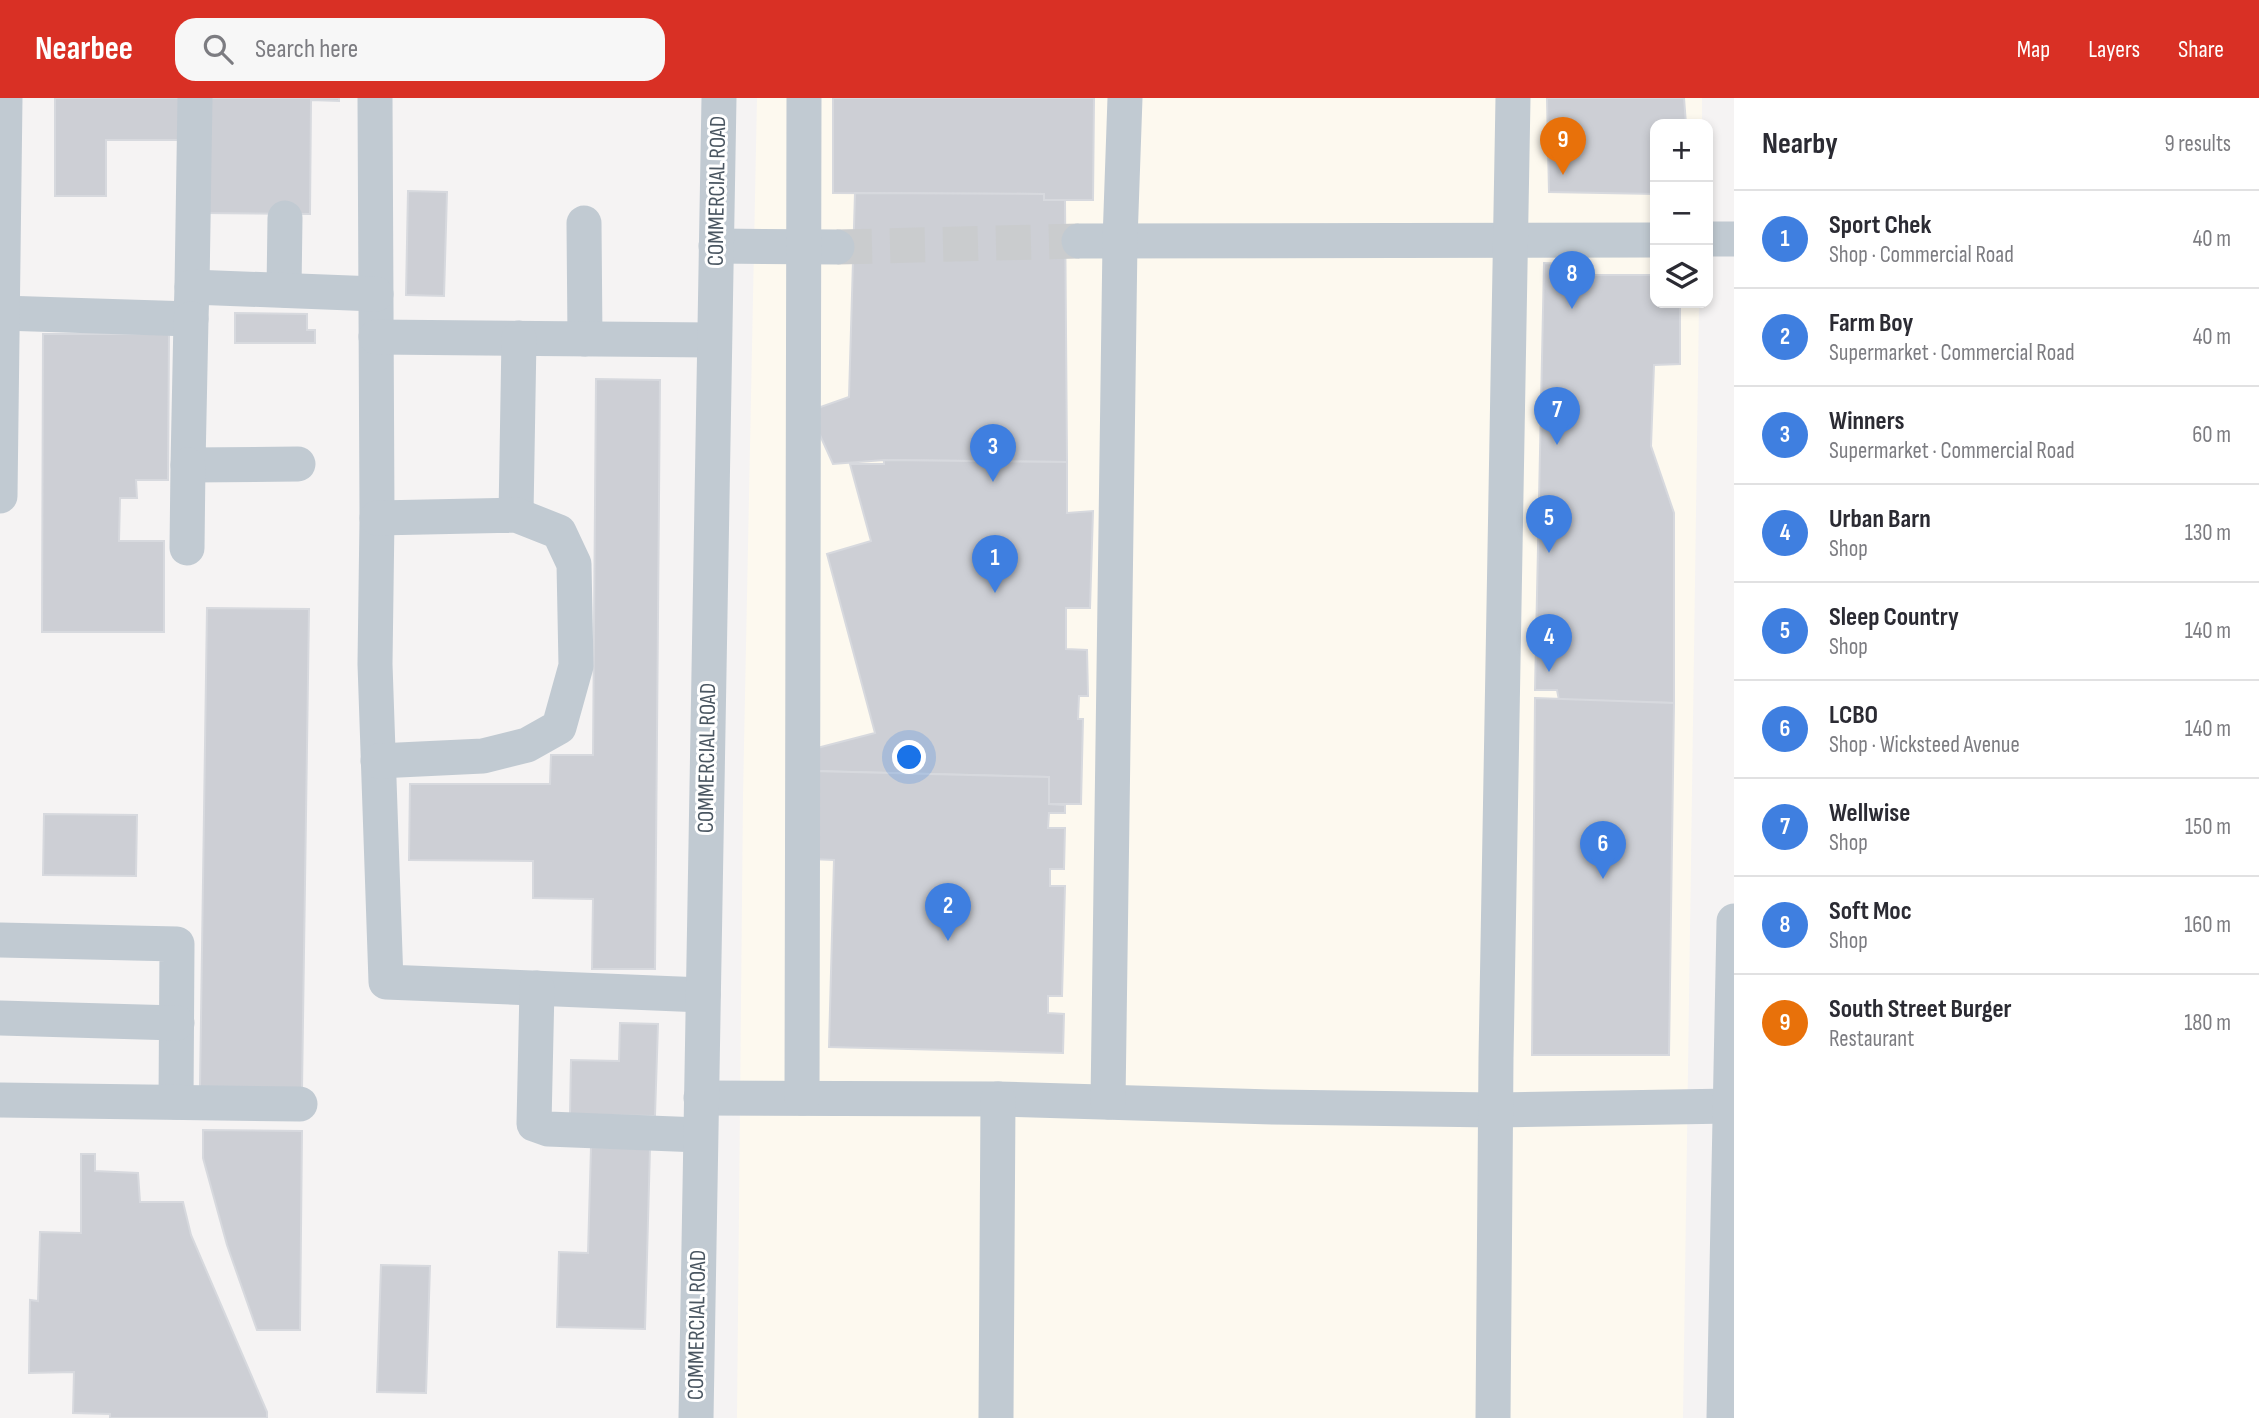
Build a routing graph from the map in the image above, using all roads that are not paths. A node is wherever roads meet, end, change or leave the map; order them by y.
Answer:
1 (5, 98) edge
2 (195, 98) edge
3 (375, 98) edge
4 (719, 98) edge
5 (804, 98) edge
6 (1125, 98) edge
7 (1513, 98) edge
8 (285, 218) dead end
9 (584, 223) dead end
10 (1713, 239) edge
11 (1734, 239) edge
12 (1512, 240) junction
13 (1650, 240) edge
14 (1079, 241) tunnel mouth
15 (1120, 241) junction
16 (716, 246) junction
17 (820, 247) junction
18 (284, 290) junction
19 (376, 294) junction
20 (192, 303) junction
21 (2, 313) junction
22 (376, 337) junction
23 (519, 338) junction
24 (585, 339) junction
25 (714, 340) junction
26 (298, 464) dead end
27 (188, 465) junction
28 (0, 496) edge
29 (516, 515) junction
30 (377, 518) junction
31 (187, 548) dead end
32 (378, 761) junction
33 (1734, 921) edge
34 (0, 940) edge
35 (537, 988) junction
36 (703, 995) junction
37 (0, 1018) edge
38 (177, 1023) junction
39 (701, 1098) junction
40 (802, 1098) junction
41 (998, 1099) junction
42 (0, 1100) edge
43 (176, 1102) junction
44 (1108, 1102) junction
45 (300, 1104) dead end
46 (1731, 1106) junction
47 (1496, 1110) junction
48 (700, 1135) junction
49 (696, 1418) edge
50 (996, 1418) edge
51 (1493, 1418) edge
52 (1724, 1418) edge

1 - 21 street
2 - 20 street
3 - 19 street
4 - 16 street, COMMERCIAL ROAD
5 - 17 street
6 - 15 street
7 - 12 street
8 - 18 street
9 - 24 street
10 - 11 street
12 - 13 street
12 - 15 street
12 - 47 street
14 - 15 street
15 - 44 street
16 - 17 street
16 - 25 street, COMMERCIAL ROAD
17 - 40 street
18 - 19 street
18 - 20 street
19 - 22 street
20 - 21 street
20 - 27 street
21 - 28 street
22 - 23 street
22 - 30 street
23 - 24 street
23 - 29 street
24 - 25 street
25 - 36 street, COMMERCIAL ROAD
26 - 27 street
27 - 31 street
29 - 30 street
29 - 32 street
30 - 32 street
32 - 35 street
33 - 46 street
34 - 38 street
35 - 36 street
35 - 48 street
36 - 39 street, COMMERCIAL ROAD
37 - 38 street
38 - 43 street
39 - 40 street
39 - 48 street, COMMERCIAL ROAD
40 - 41 street
41 - 44 street
41 - 50 street
42 - 43 street
43 - 45 street
44 - 47 street
46 - 47 street
46 - 52 street
47 - 51 street
48 - 49 street, COMMERCIAL ROAD

